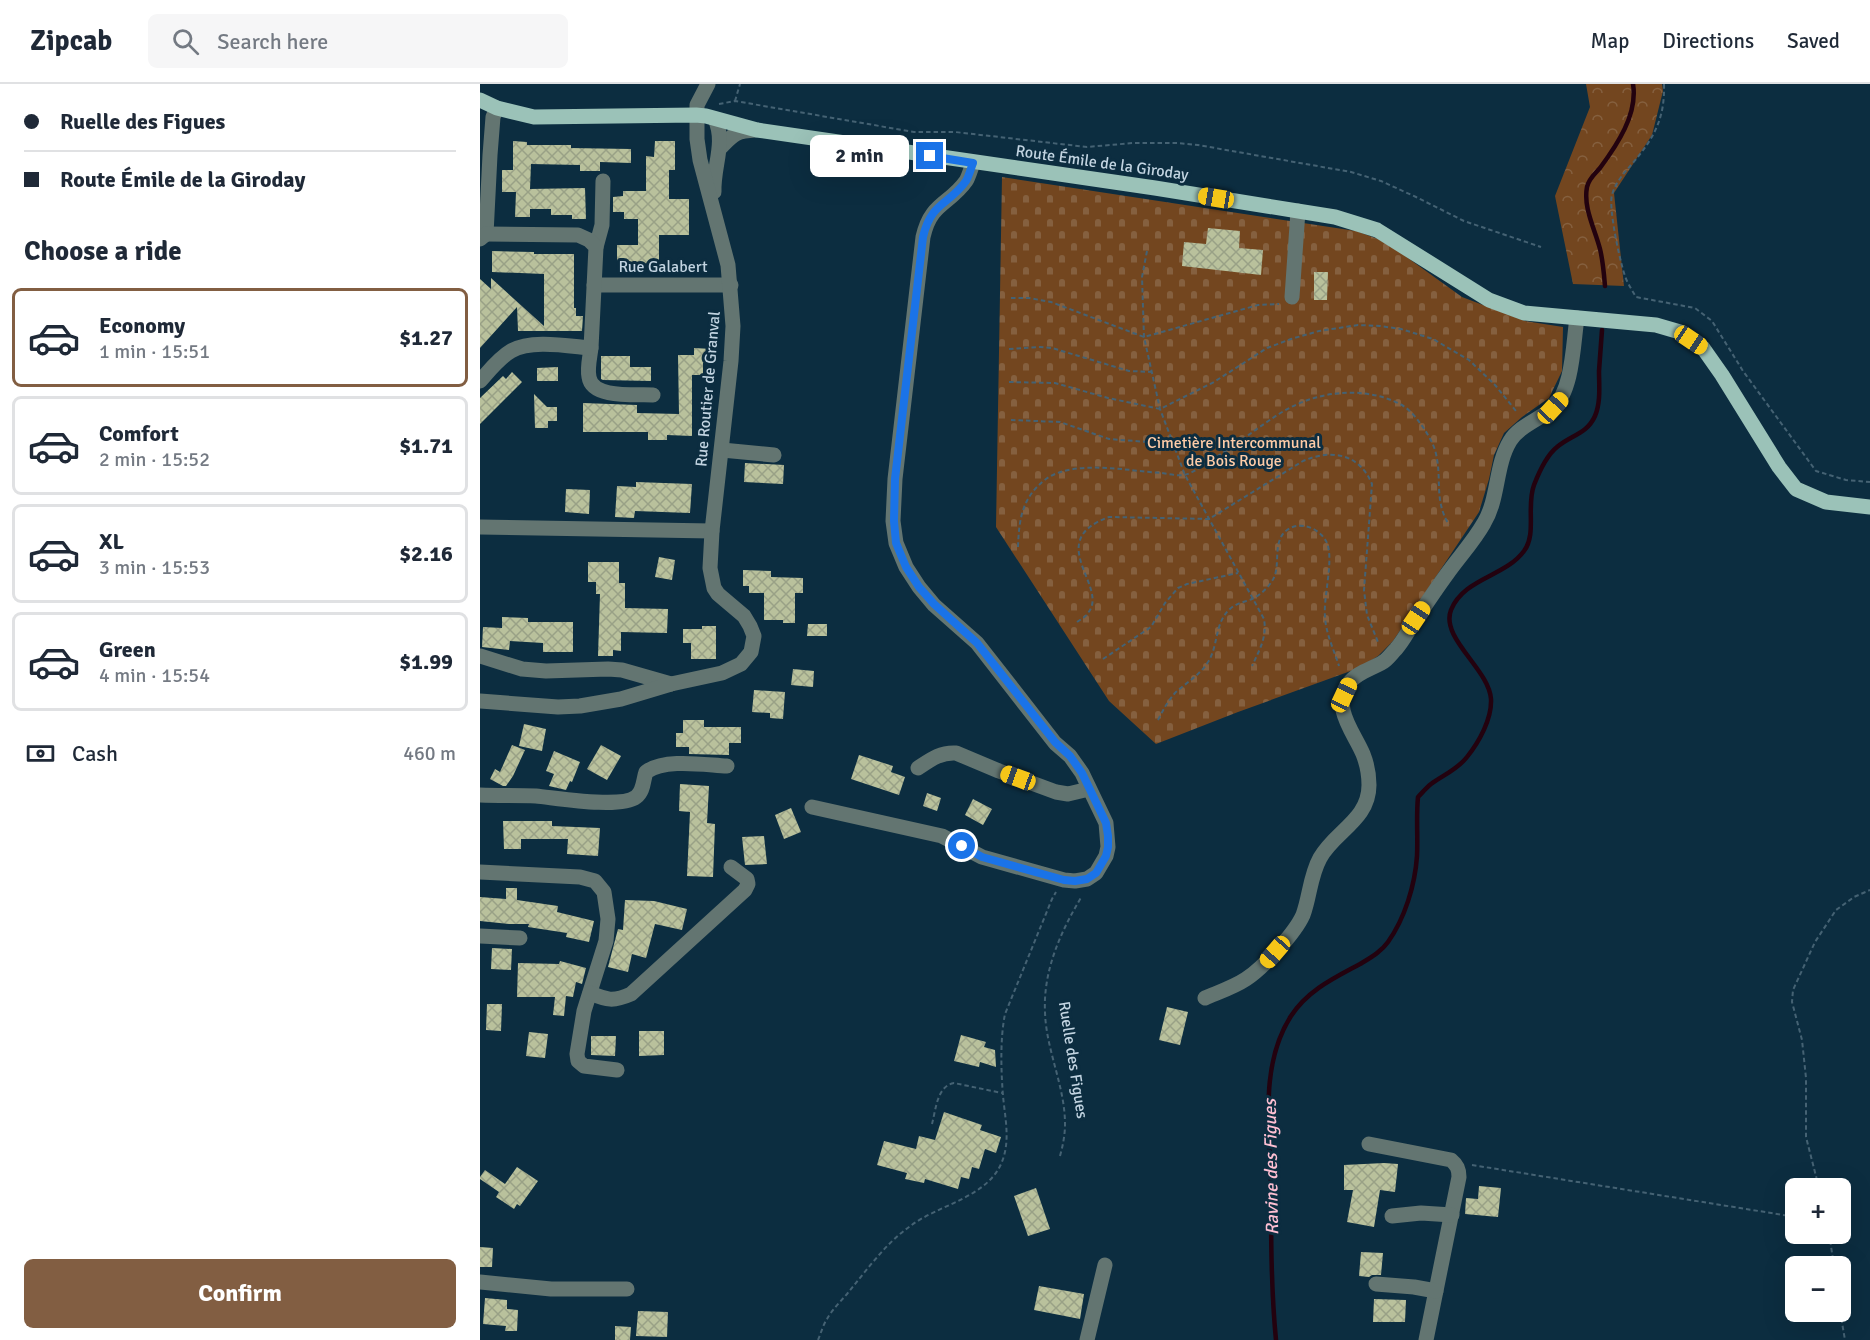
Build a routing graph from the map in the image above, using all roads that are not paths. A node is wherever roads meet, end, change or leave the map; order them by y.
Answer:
1 (708, 84) edge
2 (480, 100) edge
3 (498, 108) junction
4 (706, 117) junction
5 (757, 130) junction
6 (720, 148) junction
7 (485, 158) edge
8 (973, 163) junction
9 (603, 181) dead end
10 (1298, 211) junction
11 (716, 216) junction
12 (483, 236) edge
13 (596, 248) junction
14 (594, 285) junction
15 (731, 285) junction
16 (1292, 297) road end
17 (1577, 318) junction
18 (591, 348) junction
19 (480, 381) edge
20 (653, 395) dead end
21 (722, 450) junction
22 (774, 455) dead end
23 (1870, 507) edge
24 (480, 527) edge
25 (712, 531) junction
26 (480, 656) edge
27 (671, 684) junction
28 (480, 701) edge
29 (727, 766) dead end
30 (918, 768) dead end
31 (1089, 789) junction
32 (480, 795) edge
33 (812, 807) dead end
34 (730, 867) dead end
35 (480, 872) edge
36 (480, 936) edge
37 (519, 938) dead end
38 (590, 993) junction
39 (1205, 998) dead end
40 (617, 1070) dead end
41 (1370, 1144) dead end
42 (1452, 1215) junction
43 (1392, 1216) dead end
44 (1105, 1265) dead end
45 (480, 1282) edge
46 (1376, 1284) dead end
47 (627, 1289) dead end
48 (1436, 1292) junction
49 (1087, 1340) edge
50 (1426, 1340) edge

1 - 4 street
2 - 3 main road, Route Émile de la Giroday
3 - 4 main road, Route Émile de la Giroday
3 - 7 street
4 - 5 main road, Route Émile de la Giroday
4 - 6 street, Rue Routier de Granval
4 - 11 street, Rue Routier de Granval
5 - 6 street
5 - 8 main road, Route Émile de la Giroday
6 - 11 street, Rue Routier de Granval
7 - 12 street
8 - 10 main road, Route Émile de la Giroday
8 - 31 street
9 - 13 street, Rue Galabert
10 - 16 street
10 - 17 main road, Route Émile de la Giroday
11 - 15 street, Rue Routier de Granval
12 - 13 street, Rue Galabert
13 - 14 street, Rue Galabert
14 - 15 street, Rue Galabert
14 - 18 street, Rue Galabert
15 - 21 street, Rue Routier de Granval
17 - 23 main road, Route Émile de la Giroday
17 - 39 street
18 - 19 street
18 - 20 street, Rue Galabert
21 - 22 street
21 - 25 street, Rue Routier de Granval
24 - 25 street
25 - 27 street, Rue Routier de Granval
26 - 27 street
27 - 28 street, Rue Routier de Granval
29 - 32 street
30 - 31 street
31 - 33 street
34 - 38 street
35 - 38 street
36 - 37 street
38 - 40 street
41 - 42 street
42 - 43 street
42 - 48 street
44 - 49 street
45 - 47 street
46 - 48 street
48 - 50 street

